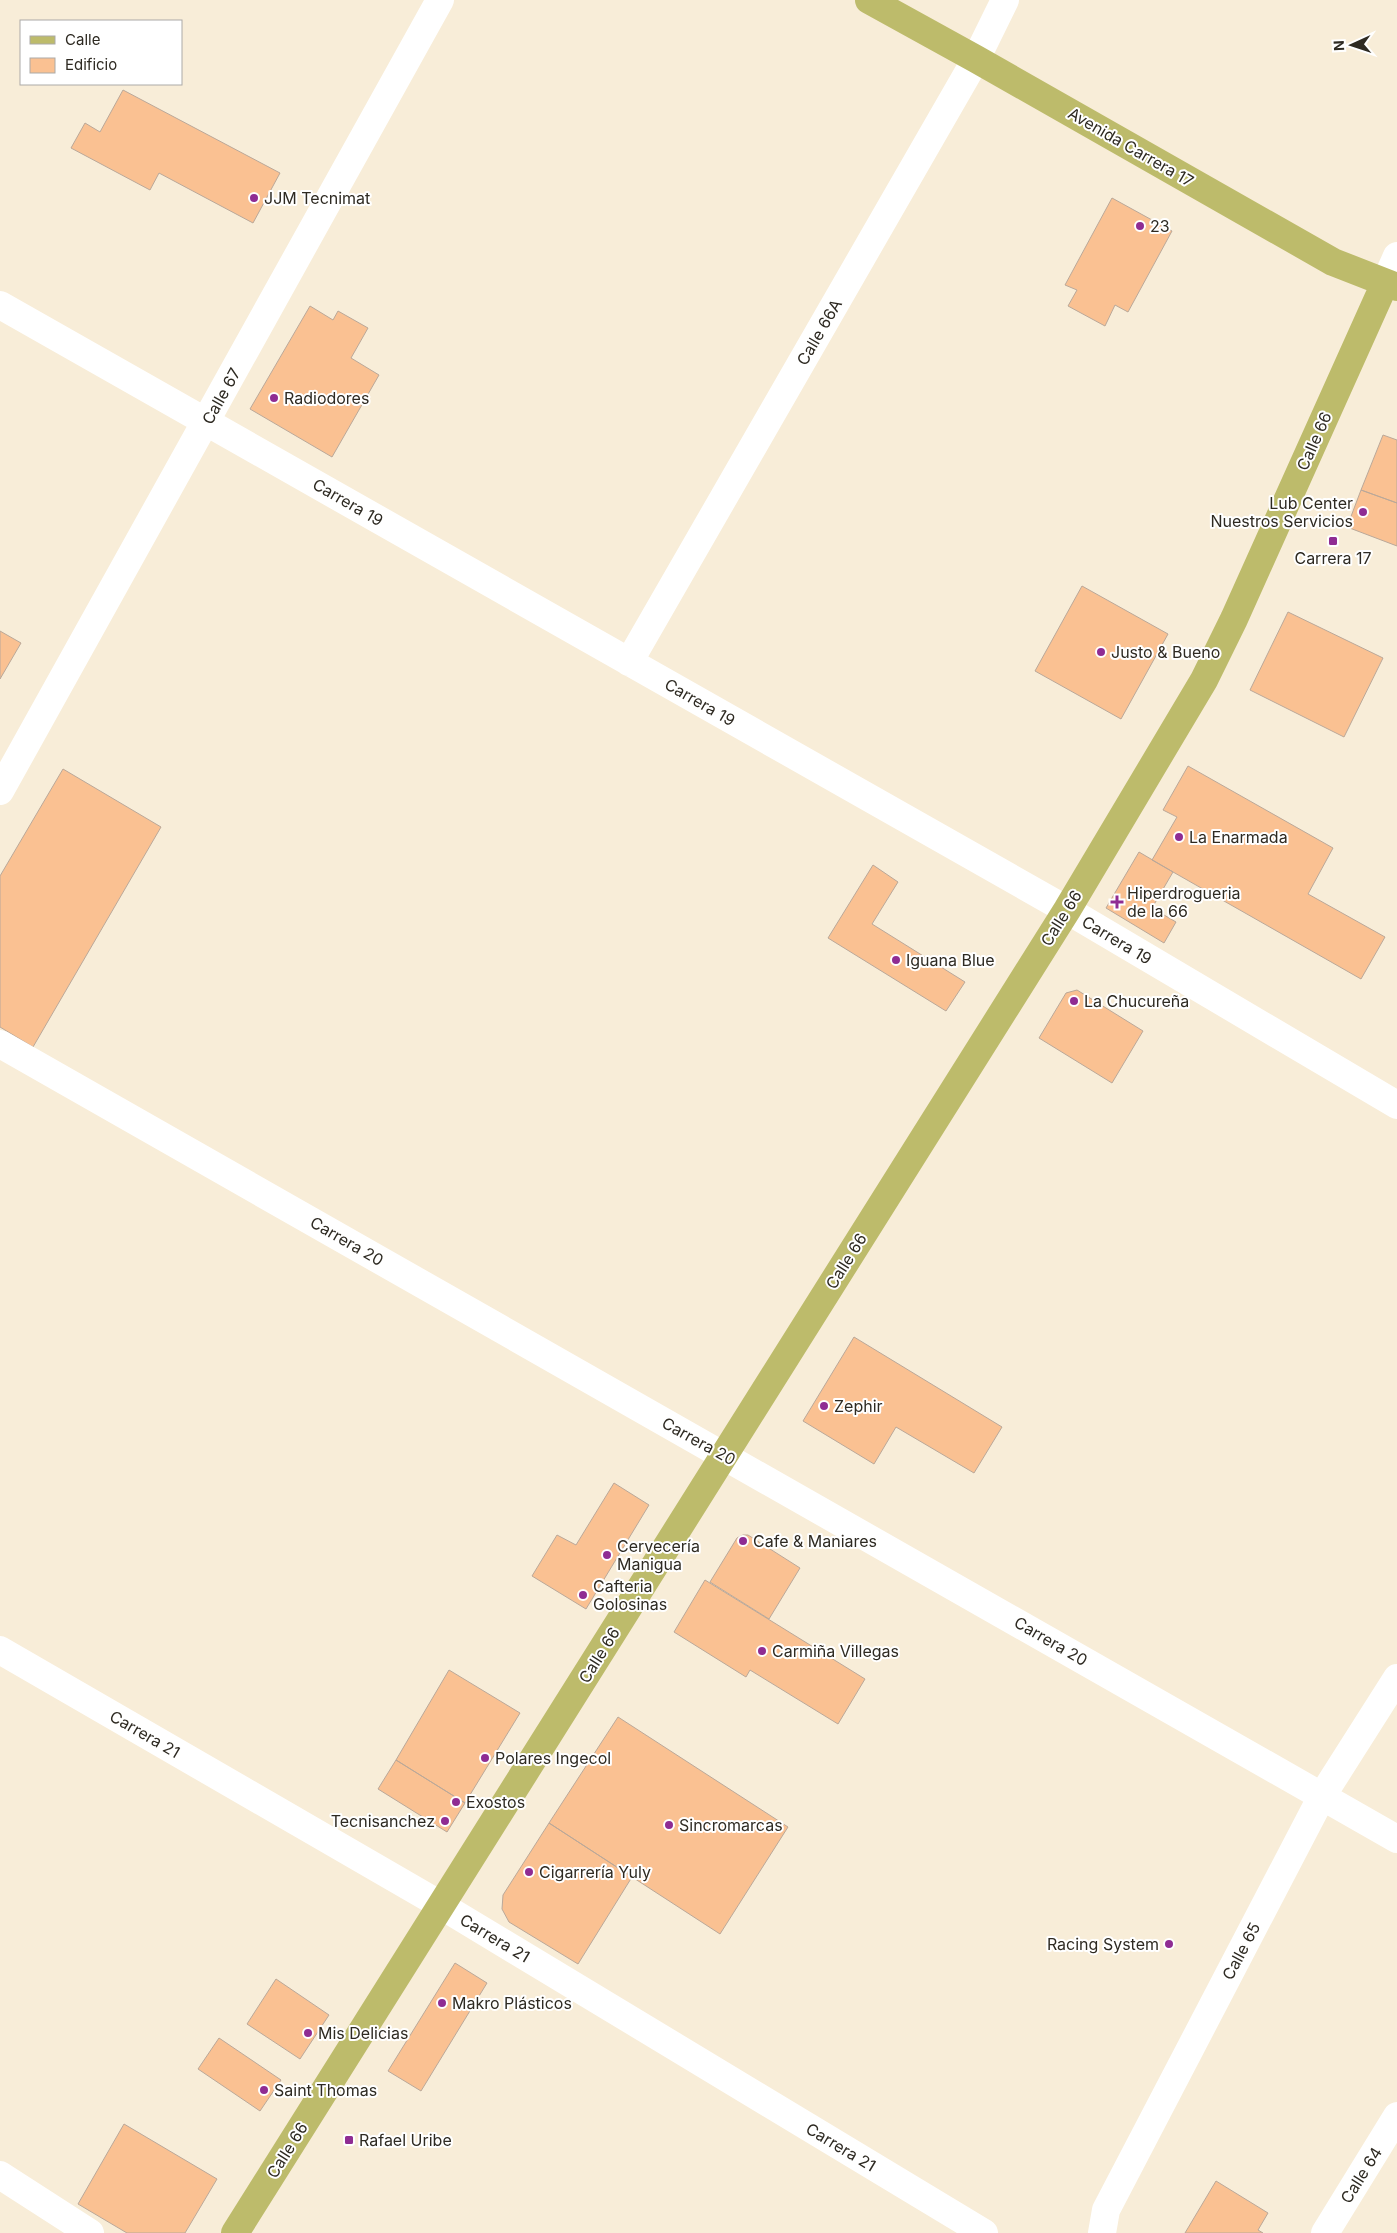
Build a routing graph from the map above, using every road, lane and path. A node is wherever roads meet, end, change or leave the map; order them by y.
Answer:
1 (440, 0) edge
2 (869, 0) edge
3 (1005, 0) edge
4 (976, 59) junction
5 (1397, 256) edge
6 (1391, 285) edge
7 (0, 305) edge
8 (206, 422) junction
9 (629, 662) junction
10 (0, 791) edge
11 (1067, 910) junction
12 (0, 1044) edge
13 (1397, 1105) edge
14 (724, 1455) junction
15 (0, 1650) edge
16 (1397, 1678) edge
17 (1322, 1796) junction
18 (1397, 1840) edge
19 (442, 1906) junction
20 (1397, 2116) edge
21 (0, 2175) edge
22 (90, 2233) edge
23 (235, 2233) edge
24 (984, 2233) edge
25 (1102, 2233) edge
26 (1325, 2233) edge

1 - 8 street, Calle 67
2 - 4 main road, Avenida Carrera 17
3 - 4 street, Calle 66A
4 - 6 main road, Avenida Carrera 17
4 - 9 street, Calle 66A
5 - 6 street, Calle 66
6 - 11 main road, Calle 66
7 - 8 street, Carrera 19
8 - 9 street, Carrera 19
8 - 10 street, Calle 67
9 - 11 street, Carrera 19
11 - 13 street, Carrera 19
11 - 14 main road, Calle 66
12 - 14 street, Carrera 20
14 - 17 street, Carrera 20
14 - 19 main road, Calle 66
15 - 19 street, Carrera 21
16 - 17 street, Calle 65
17 - 18 street, Carrera 20
17 - 25 street, Calle 65
19 - 23 main road, Calle 66
19 - 24 street, Carrera 21
20 - 26 street, Calle 64
21 - 22 street

